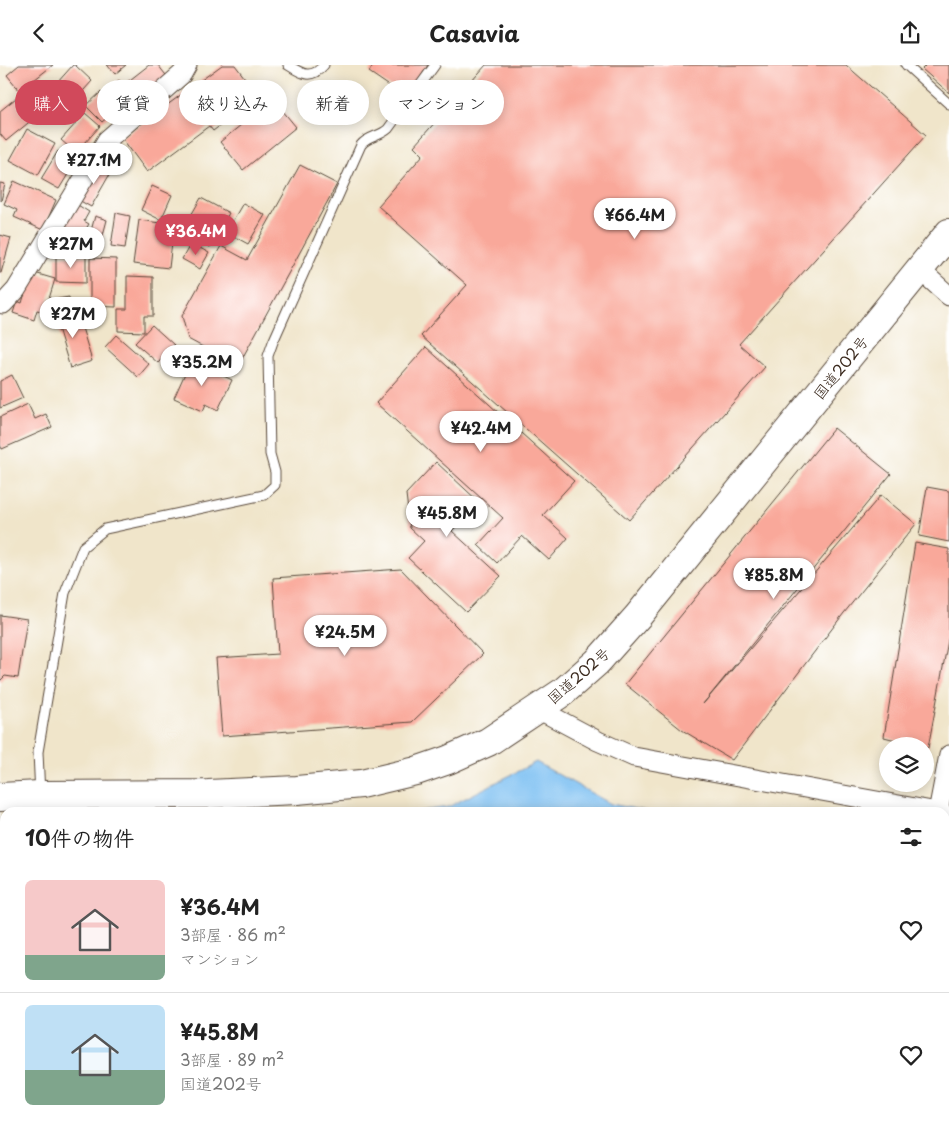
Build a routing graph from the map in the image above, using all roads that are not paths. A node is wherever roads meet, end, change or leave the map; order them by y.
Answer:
1 (187, 65) edge
2 (288, 65) edge
3 (324, 65) edge
4 (436, 65) edge
5 (906, 65) edge
6 (949, 104) edge
7 (949, 233) edge
8 (919, 269) junction
9 (949, 296) edge
10 (3, 304) dead end
11 (538, 709) junction
12 (949, 755) edge
13 (0, 797) edge
14 (39, 804) edge
15 (911, 807) edge
16 (945, 807) edge

1 - 10 street
2 - 3 lane
4 - 14 lane
5 - 6 lane
7 - 8 highway, 国道202号
8 - 9 street
8 - 11 highway, 国道202号
11 - 14 highway, 国道202号
11 - 15 street
12 - 16 street
13 - 14 highway, 国道202号

